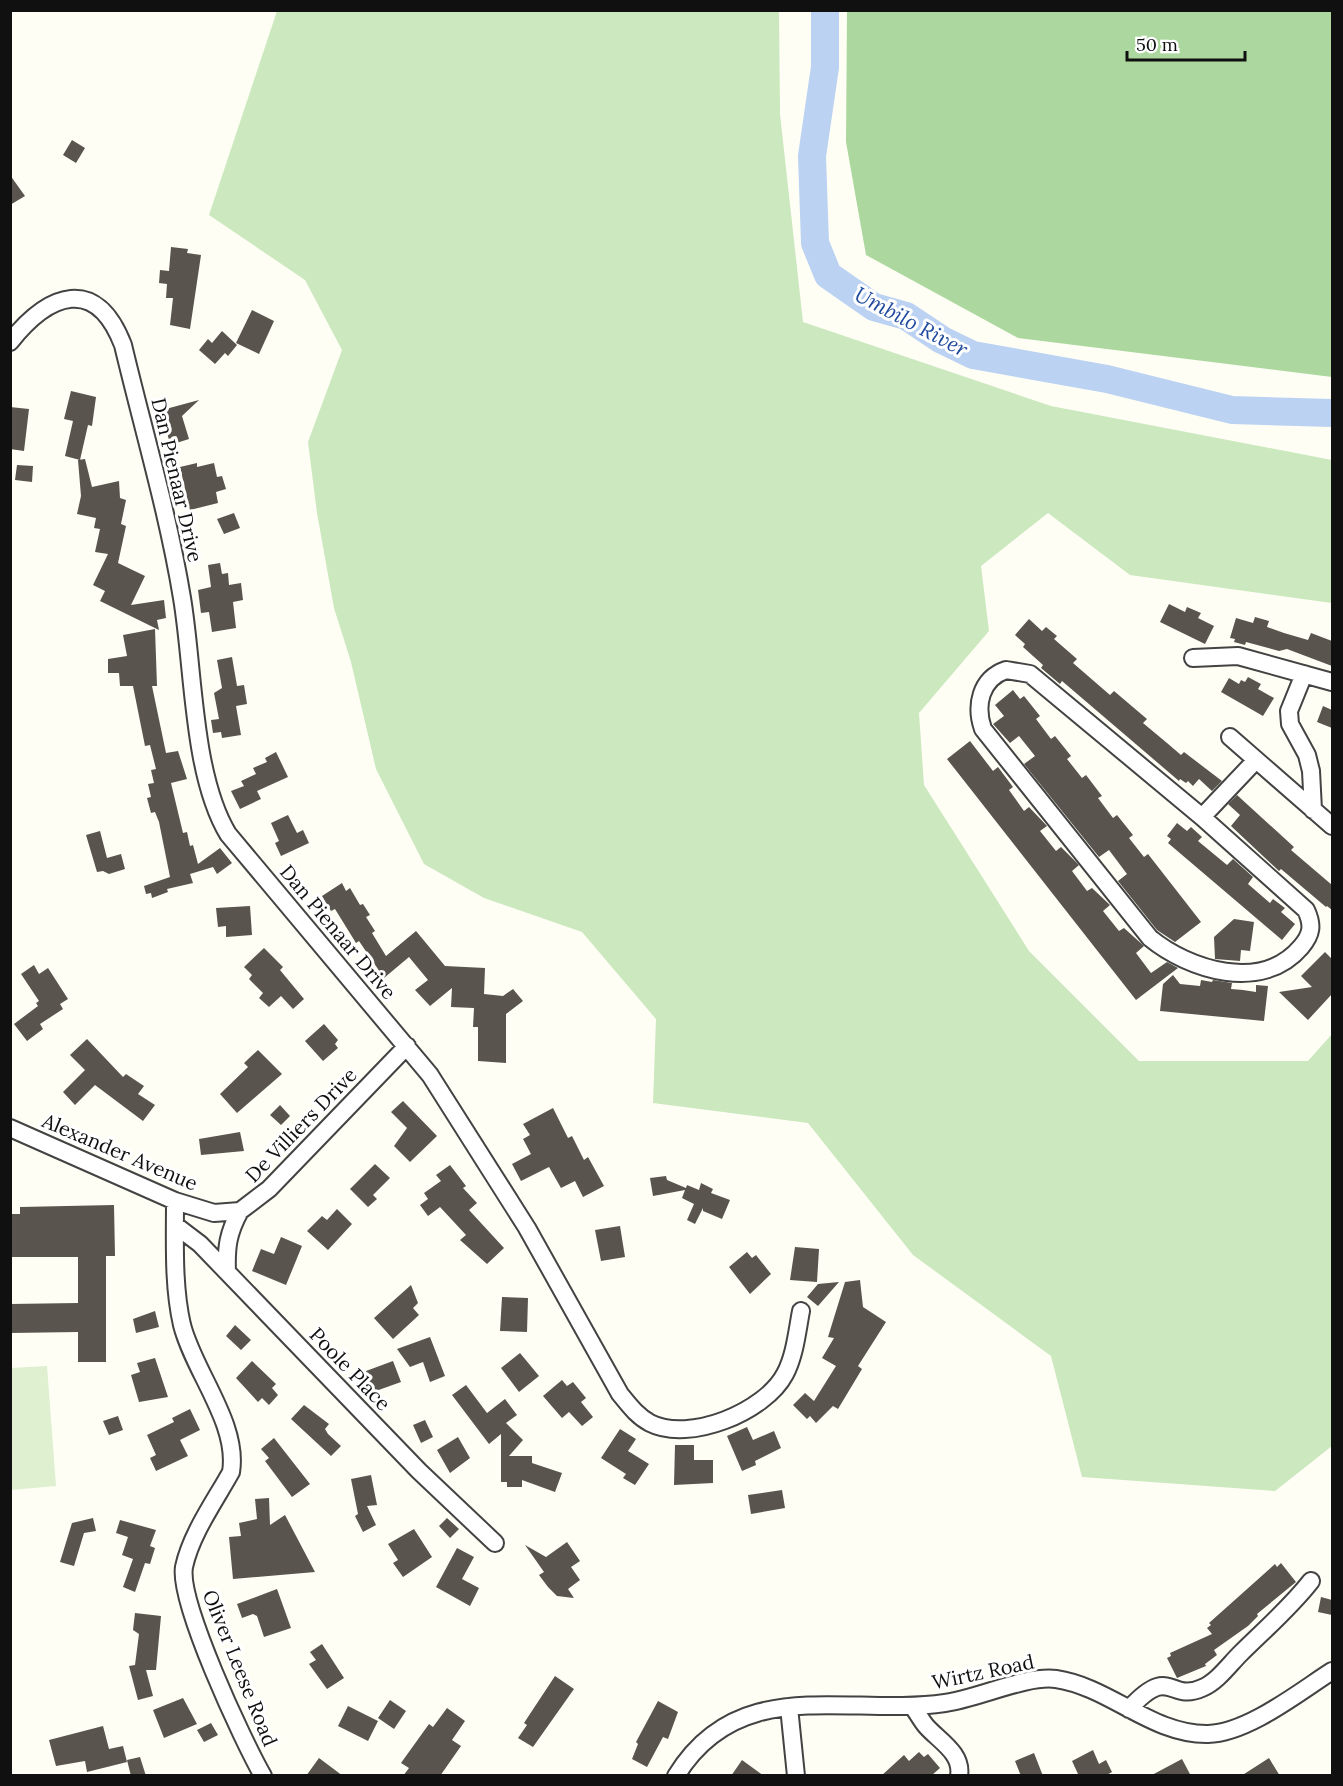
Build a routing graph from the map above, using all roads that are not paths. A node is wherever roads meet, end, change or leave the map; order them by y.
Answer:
1 (10, 342) edge
2 (1193, 658) dead end
3 (1304, 674) junction
4 (1332, 682) edge
5 (1230, 737) dead end
6 (1256, 760) junction
7 (1313, 810) junction
8 (1202, 817) junction
9 (1332, 826) edge
10 (407, 1046) junction
11 (10, 1128) edge
12 (175, 1201) junction
13 (240, 1211) junction
14 (175, 1225) junction
15 (227, 1272) junction
16 (801, 1311) dead end
17 (495, 1543) dead end
18 (1311, 1581) dead end
19 (1332, 1671) edge
20 (912, 1706) junction
21 (789, 1707) junction
22 (1129, 1709) junction
23 (263, 1776) edge
24 (676, 1776) edge
25 (796, 1776) edge
26 (959, 1776) edge

1 - 10 street, Dan Pienaar Drive
2 - 3 street
3 - 4 street
3 - 7 street
5 - 6 street
6 - 7 street
6 - 8 street
7 - 9 street
8 - 8 street
10 - 13 street, De Villiers Drive
10 - 16 street, Dan Pienaar Drive
11 - 12 street, Alexander Avenue
12 - 13 street, Alexander Avenue
12 - 14 street, Oliver Leese Road
13 - 15 street
14 - 15 street, Poole Place
14 - 23 street, Oliver Leese Road
15 - 17 street, Poole Place
18 - 22 street
19 - 22 street, Wirtz Road
20 - 21 street, Wirtz Road
20 - 22 street, Wirtz Road
20 - 26 street
21 - 24 street, Wirtz Road
21 - 25 street

